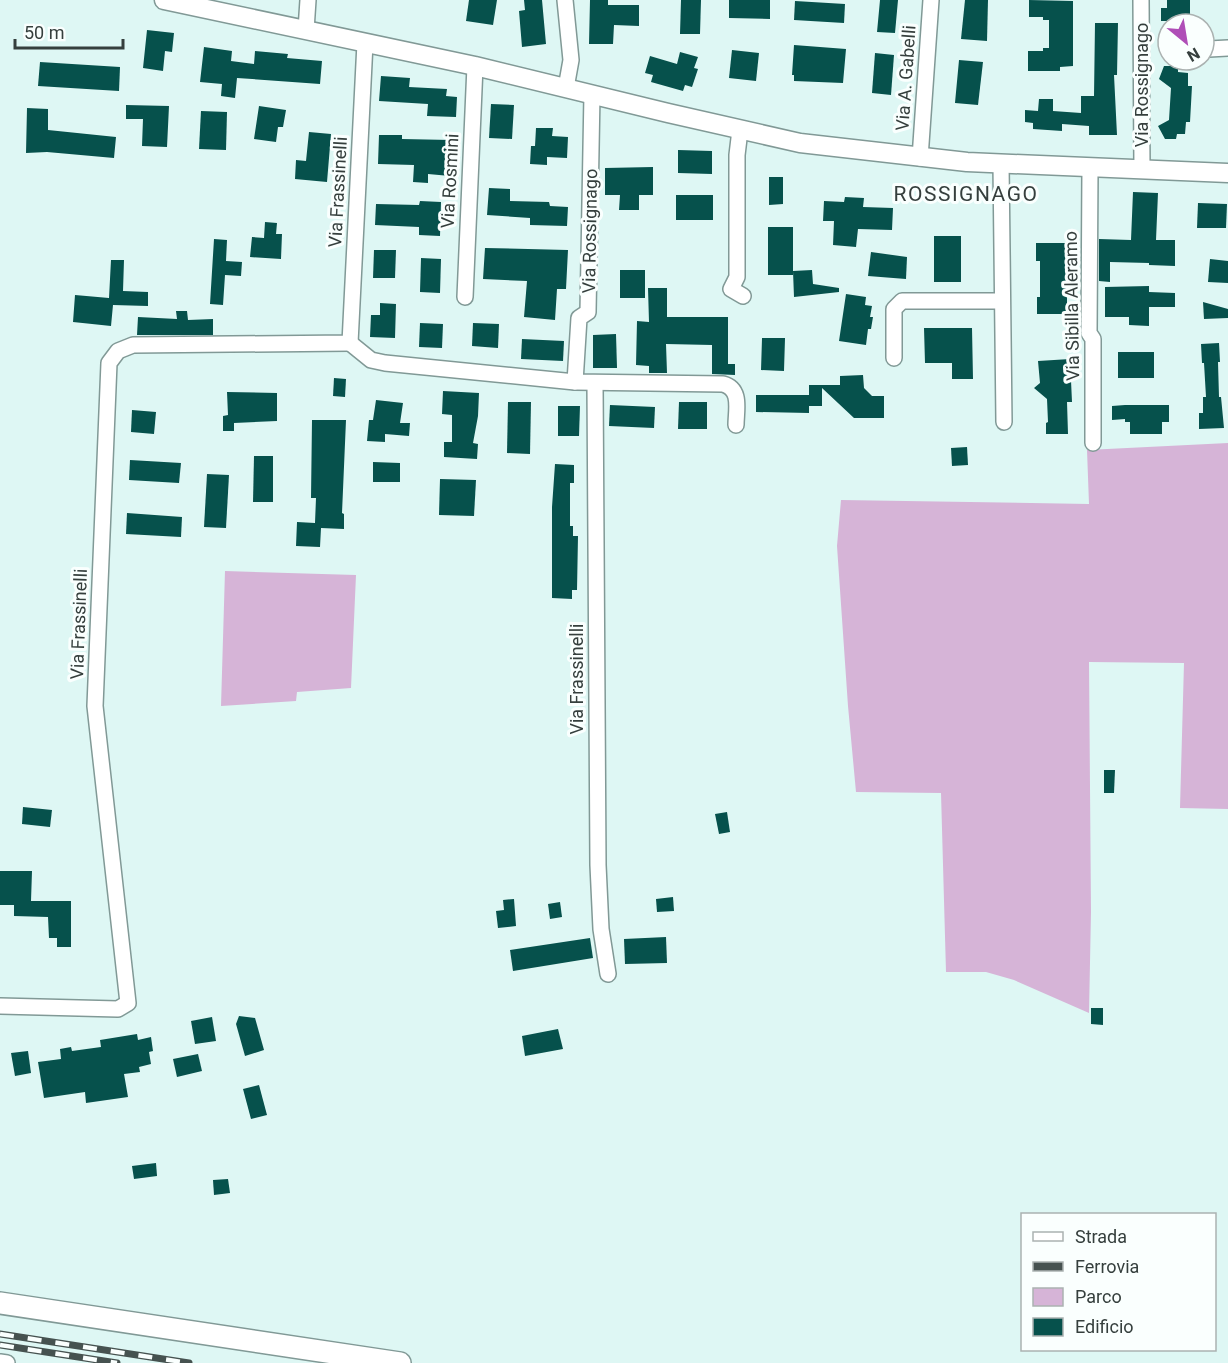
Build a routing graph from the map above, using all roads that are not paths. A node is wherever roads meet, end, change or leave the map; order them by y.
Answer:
1 (164, 0) edge
2 (308, 0) edge
3 (565, 0) edge
4 (931, 0) edge
5 (1141, 0) edge
6 (306, 30) junction
7 (364, 43) junction
8 (475, 66) junction
9 (566, 88) junction
10 (592, 94) junction
11 (740, 130) junction
12 (920, 158) junction
13 (1001, 164) junction
14 (1090, 168) junction
15 (1142, 170) junction
16 (1228, 173) edge
17 (744, 296) dead end
18 (465, 297) dead end
19 (1002, 301) junction
20 (350, 343) junction
21 (894, 358) dead end
22 (575, 382) junction
23 (595, 383) junction
24 (1004, 422) dead end
25 (735, 425) dead end
26 (1093, 443) dead end
27 (608, 974) dead end
28 (0, 1006) edge
29 (0, 1303) edge
30 (0, 1362) edge
31 (8, 1363) edge
32 (400, 1363) edge

1 - 6 street, Via Rossignago
2 - 6 street
3 - 9 street
4 - 12 street, Via A. Gabelli
5 - 15 street, Via Rossignago
6 - 7 street, Via Rossignago
7 - 8 street, Via Rossignago
7 - 20 street, Via Frassinelli
8 - 9 street, Via Rossignago
8 - 18 street, Via Rosmini
9 - 10 street, Via Rossignago
10 - 11 street, Via Rossignago
10 - 22 street, Via Rossignago
11 - 12 street, Via Rossignago
11 - 17 street
12 - 13 street, Via Rossignago
13 - 14 street, Via Rossignago
13 - 19 street
14 - 15 street, Via Rossignago
14 - 26 street, Via Sibilla Aleramo
15 - 16 street, Via Rossignago
19 - 21 street
19 - 24 street
20 - 22 street
20 - 28 street, Via Frassinelli
22 - 23 street
23 - 25 street
23 - 27 street, Via Frassinelli
29 - 32 main road
30 - 31 street

